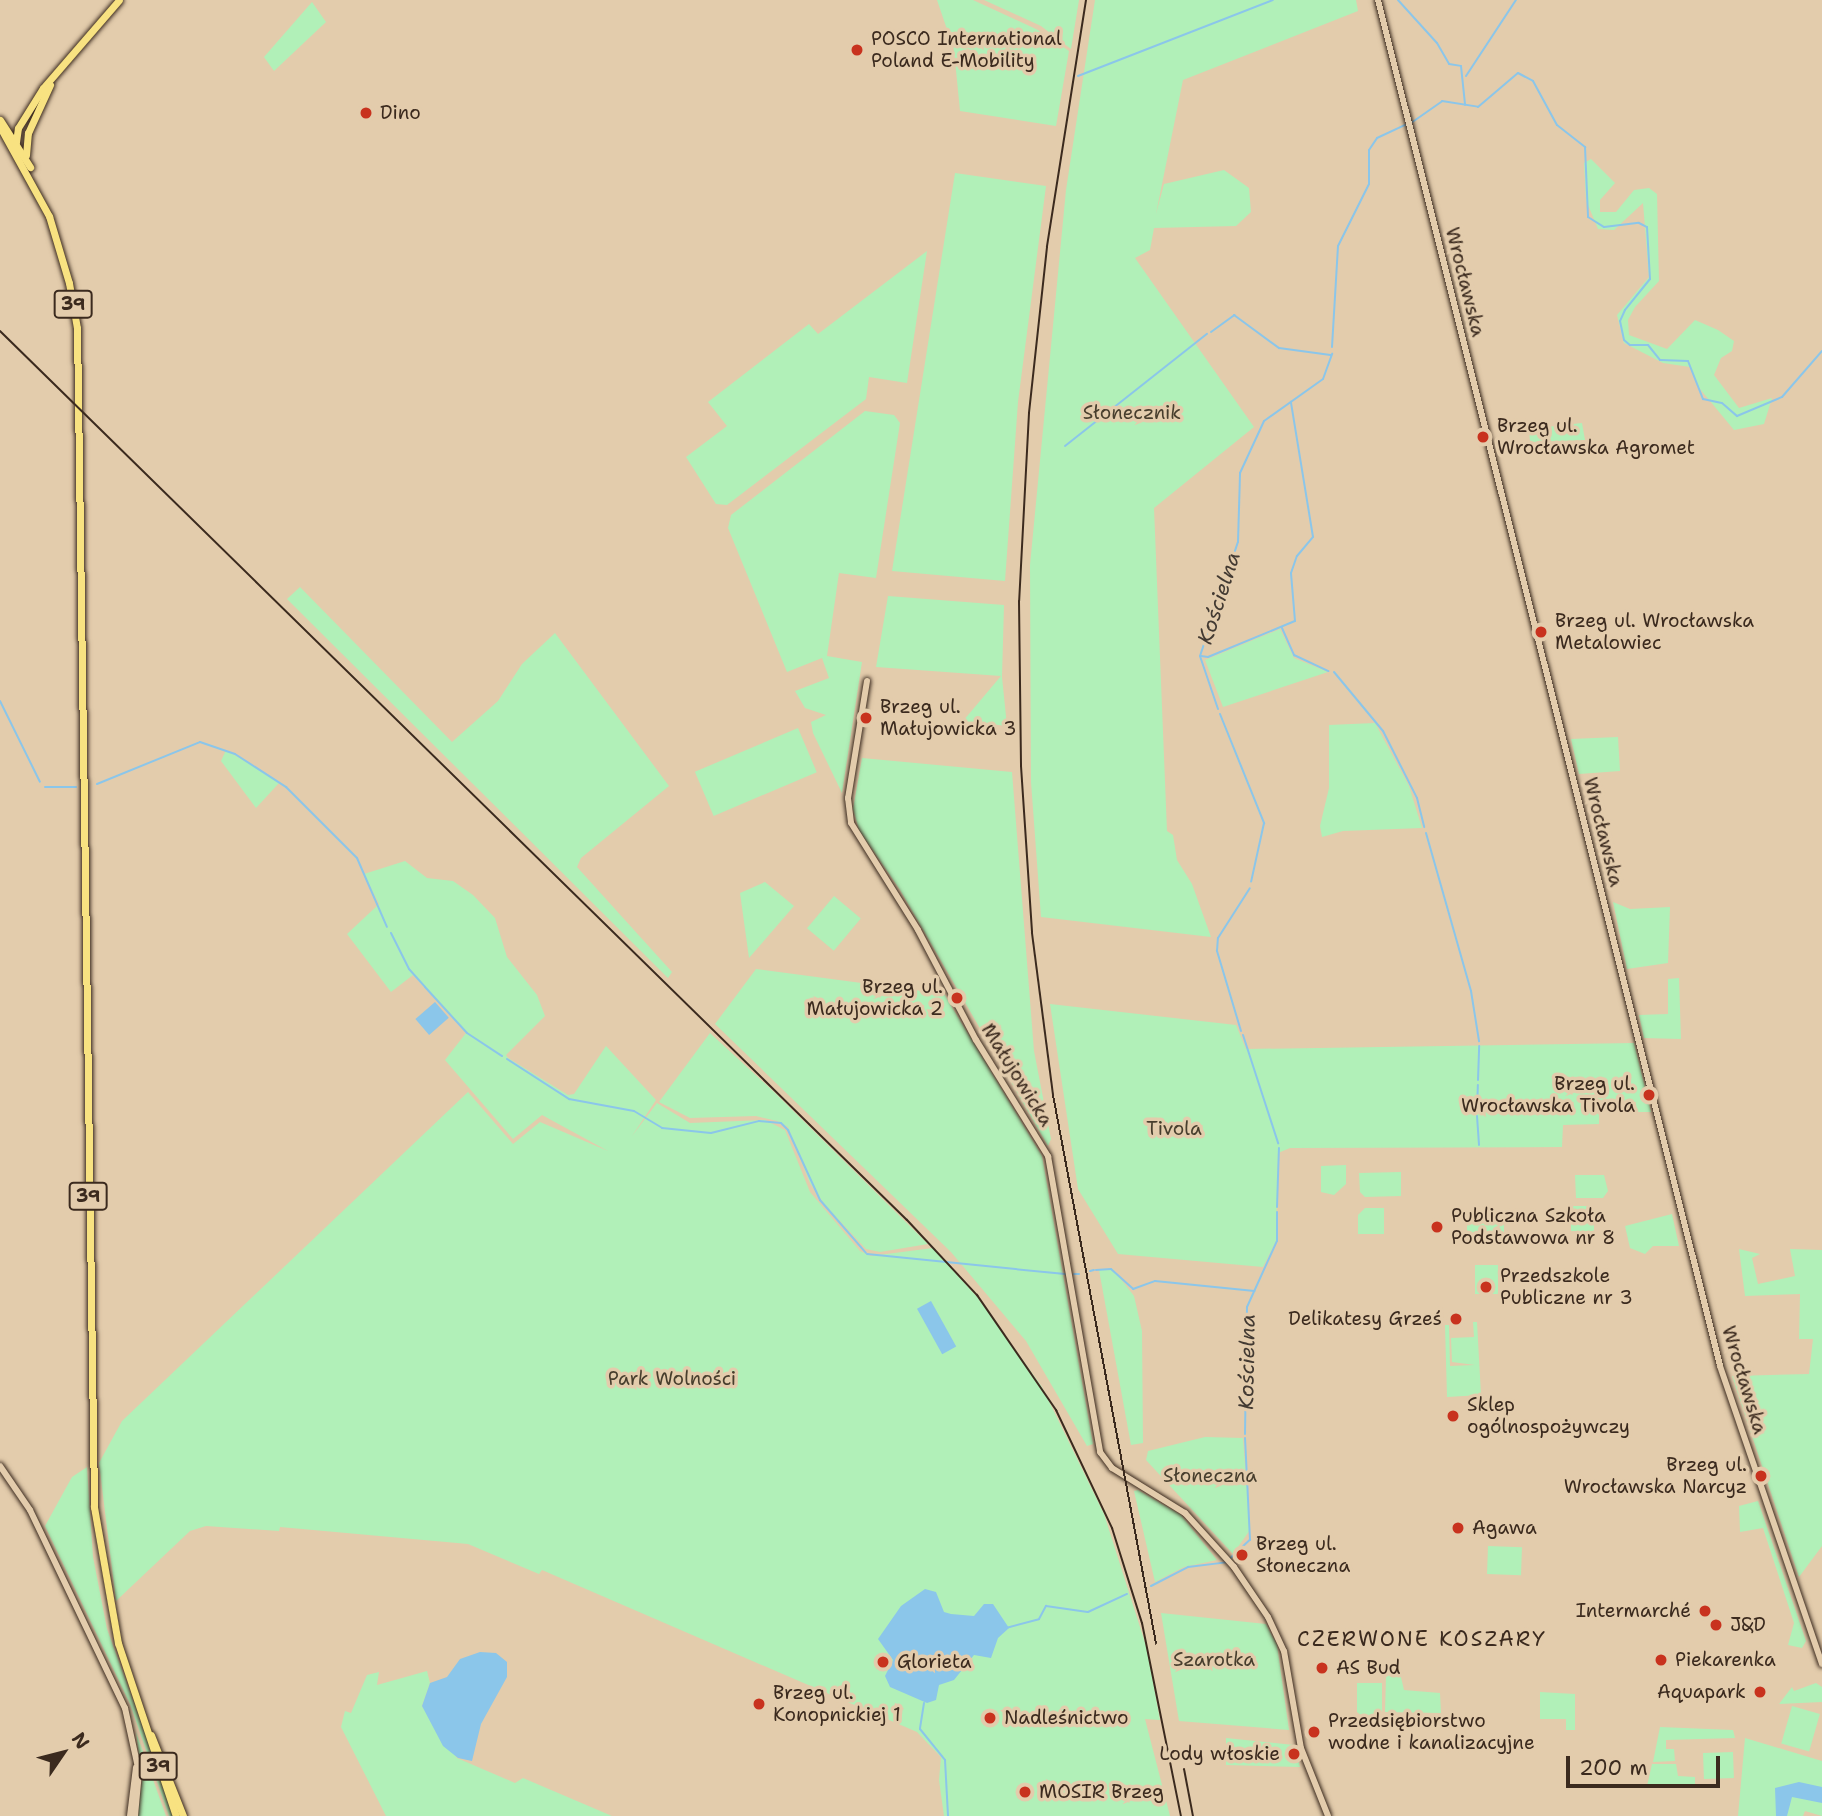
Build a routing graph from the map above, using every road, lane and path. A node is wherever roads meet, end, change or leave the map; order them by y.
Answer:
1 (118, 0) edge
2 (1378, 0) edge
3 (61, 66) junction
4 (26, 114) junction
5 (1, 123) edge
6 (5, 135) junction
7 (27, 136) junction
8 (16, 141) junction
9 (15, 151) junction
10 (28, 163) junction
11 (49, 216) junction
12 (867, 681) dead end
13 (0, 1466) edge
14 (1822, 1664) edge
15 (181, 1815) edge
16 (133, 1816) edge
17 (1328, 1816) edge

1 - 3 main road
2 - 14 street, Wrocławska
3 - 4 main road
3 - 7 main road
4 - 5 main road
4 - 8 main road
5 - 6 main road, 39
5 - 8 main road, 39
6 - 8 main road
6 - 9 main road, 39
7 - 8 main road
7 - 10 main road
8 - 9 main road
8 - 10 main road, 39
9 - 11 main road, 39
10 - 11 main road, 39
11 - 15 main road, 39
12 - 17 street, Małujowicka
13 - 16 street

